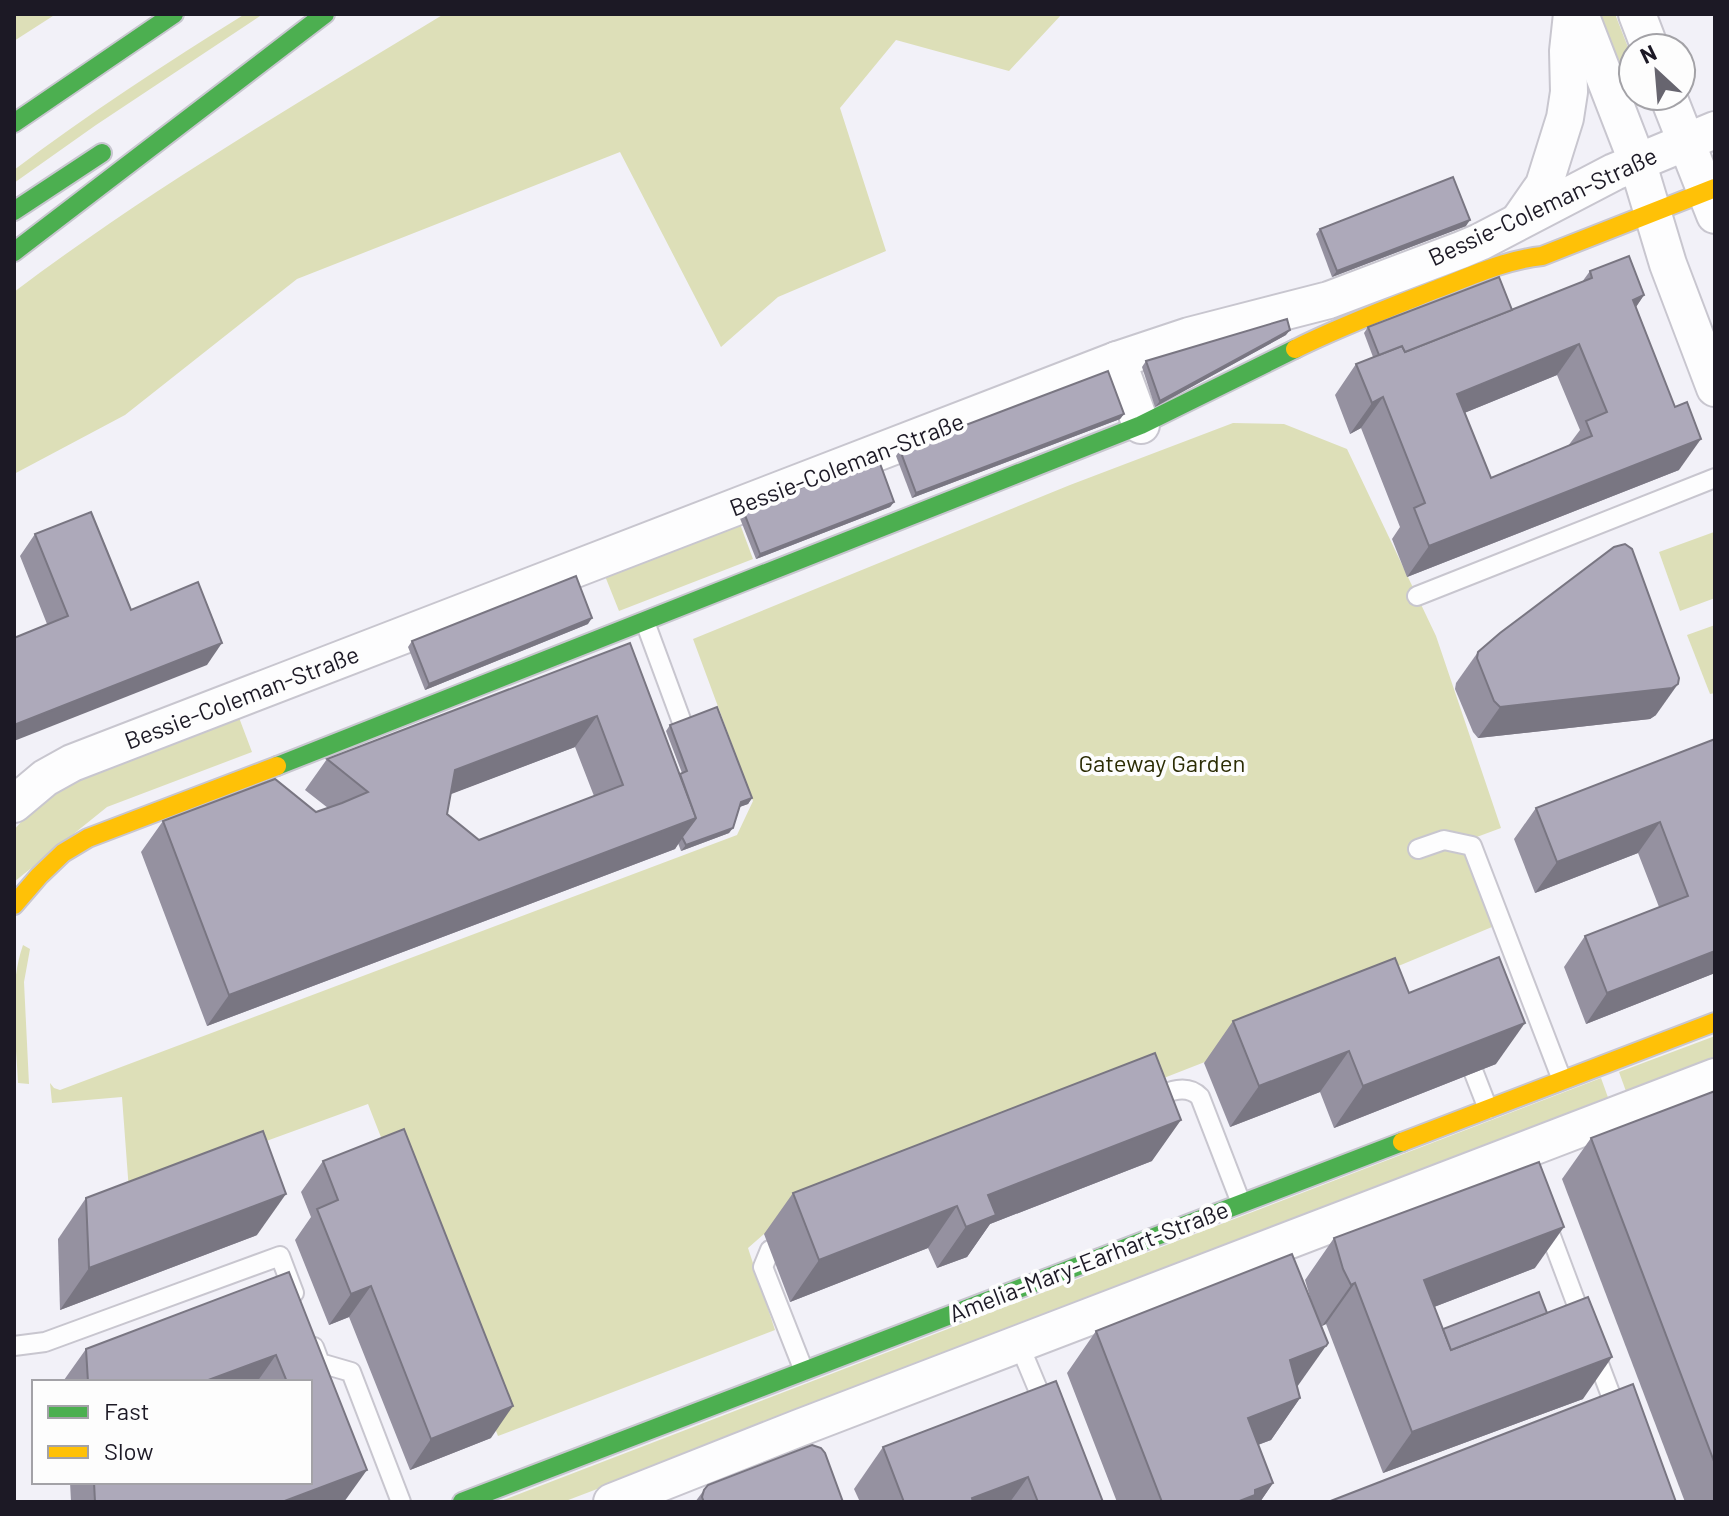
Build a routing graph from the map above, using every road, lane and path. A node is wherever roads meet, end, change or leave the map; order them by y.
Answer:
1 (174, 14) edge
2 (324, 14) edge
3 (1572, 14) edge
4 (1580, 14) edge
5 (190, 96) dead end
6 (1681, 112) edge
7 (14, 123) edge
8 (1700, 135) edge
9 (114, 145) dead end
10 (1637, 161) junction
11 (1712, 198) edge
12 (14, 211) edge
13 (1652, 212) junction
14 (1519, 222) junction
15 (14, 252) edge
16 (1117, 360) junction
17 (1715, 388) edge
18 (1141, 425) junction
19 (1715, 478) edge
20 (1417, 596) dead end
21 (645, 622) junction
22 (683, 725) edge
23 (14, 804) edge
24 (1418, 849) dead end
25 (14, 905) edge
26 (1715, 1022) edge
27 (1474, 1073) edge
28 (1715, 1077) edge
29 (1562, 1080) junction
30 (1131, 1107) edge
31 (1488, 1109) junction
32 (1241, 1204) junction
33 (1541, 1208) edge
34 (770, 1250) dead end
35 (300, 1309) edge
36 (310, 1336) edge
37 (1019, 1344) junction
38 (14, 1346) edge
39 (804, 1371) junction
40 (1624, 1428) edge
41 (1055, 1430) edge
42 (401, 1502) edge
43 (462, 1502) edge
44 (612, 1502) edge

1 - 7 main road
2 - 5 main road
2 - 15 main road
3 - 14 street
4 - 10 street
6 - 8 street
8 - 10 street, Bessie-Coleman-Straße
8 - 11 street
9 - 12 main road
10 - 13 street
10 - 14 street, Bessie-Coleman-Straße
11 - 13 main road, Bessie-Coleman-Straße
13 - 17 street
13 - 18 main road, Bessie-Coleman-Straße
14 - 16 street, Bessie-Coleman-Straße
16 - 18 street
16 - 23 street, Bessie-Coleman-Straße
18 - 21 main road, Bessie-Coleman-Straße
19 - 20 lane
21 - 22 lane
21 - 25 main road, Bessie-Coleman-Straße
24 - 29 lane
26 - 29 main road, Amelia-Mary-Earhart-Straße
27 - 31 lane
28 - 37 street
29 - 31 main road, Amelia-Mary-Earhart-Straße
30 - 32 lane
31 - 32 main road, Amelia-Mary-Earhart-Straße
32 - 39 main road, Amelia-Mary-Earhart-Straße
33 - 40 lane
34 - 39 lane
35 - 38 lane
36 - 42 lane
37 - 41 lane
37 - 44 street
39 - 43 main road, Amelia-Mary-Earhart-Straße

